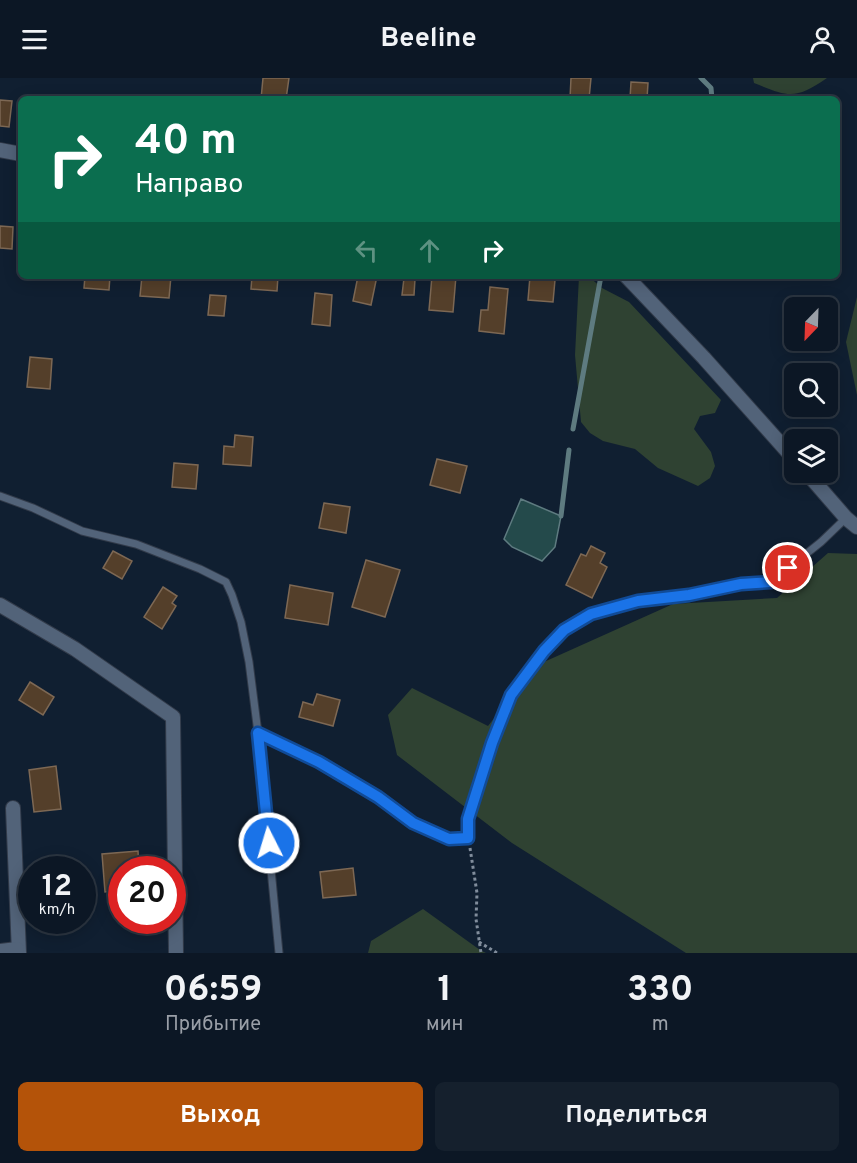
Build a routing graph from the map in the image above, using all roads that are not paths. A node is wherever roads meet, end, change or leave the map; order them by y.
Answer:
1 (0, 150) edge
2 (18, 153) edge
3 (629, 279) edge
4 (784, 448) edge
5 (816, 483) edge
6 (0, 495) edge
7 (852, 522) edge
8 (0, 605) edge
9 (258, 733) junction
10 (13, 808) dead end
11 (0, 951) edge
12 (18, 951) edge
13 (176, 953) edge
14 (279, 953) edge

1 - 2 street
3 - 4 street
5 - 7 street
6 - 9 lane
7 - 9 lane
8 - 13 street
9 - 14 lane
10 - 12 street
11 - 12 street

